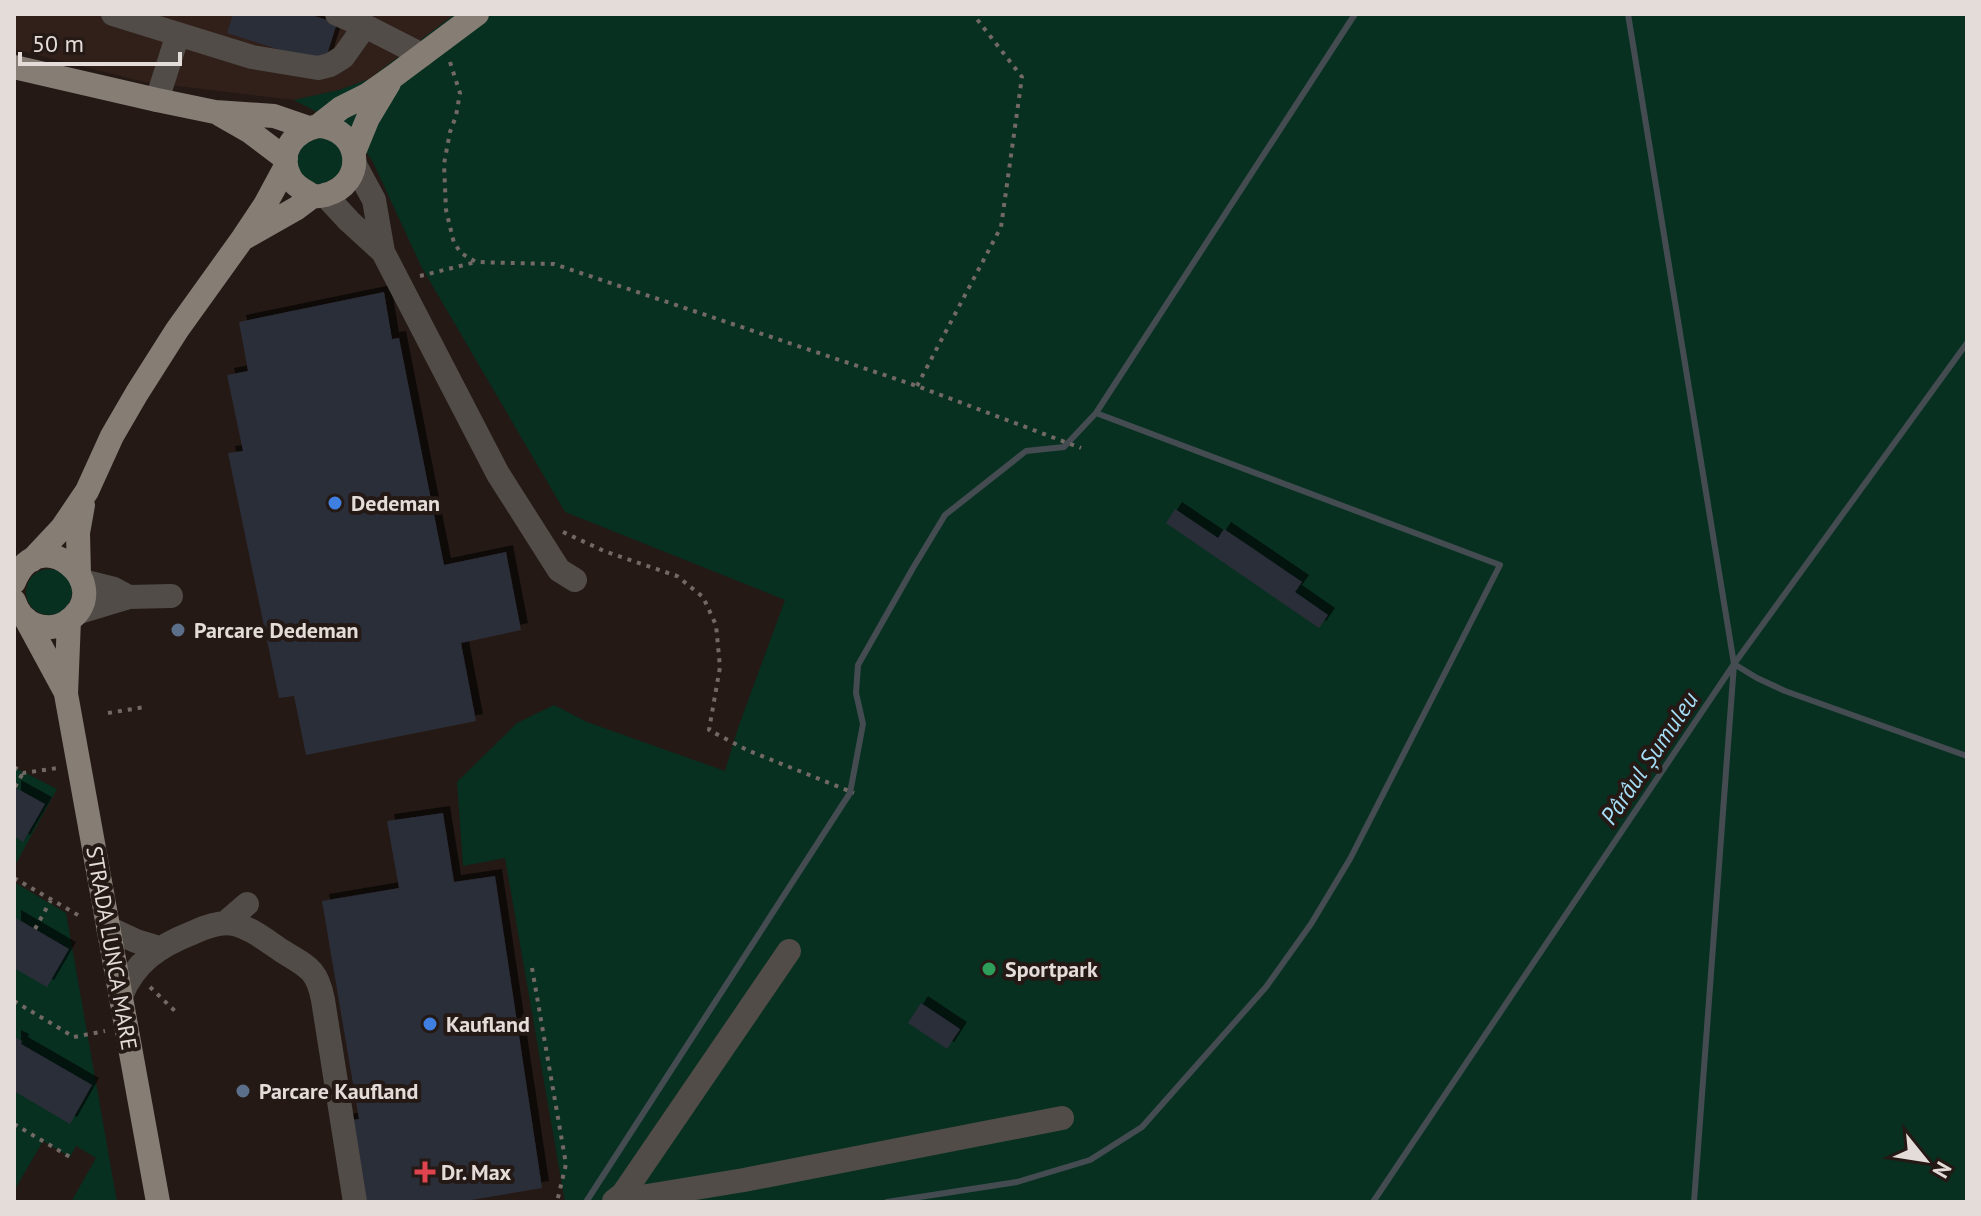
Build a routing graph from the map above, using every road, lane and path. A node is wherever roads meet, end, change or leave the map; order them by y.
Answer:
1 (113, 14) edge
2 (337, 14) edge
3 (973, 14) edge
4 (475, 15) edge
5 (365, 26) junction
6 (178, 34) junction
7 (431, 48) junction
8 (14, 67) edge
9 (394, 76) junction
10 (157, 100) junction
11 (215, 112) junction
12 (313, 127) junction
13 (354, 158) junction
14 (286, 163) junction
15 (319, 196) junction
16 (243, 238) junction
17 (383, 252) junction
18 (476, 262) junction
19 (399, 282) junction
20 (917, 386) junction
21 (1081, 448) dead end
22 (87, 491) junction
23 (524, 514) junction
24 (21, 567) edge
25 (81, 578) junction
26 (575, 580) dead end
27 (171, 596) dead end
28 (129, 597) junction
29 (18, 608) edge
30 (73, 617) junction
31 (66, 694) junction
32 (145, 707) dead end
33 (108, 713) dead end
34 (79, 764) junction
35 (14, 767) edge
36 (23, 773) junction
37 (15, 787) edge
38 (853, 793) dead end
39 (14, 878) edge
40 (51, 900) junction
41 (247, 904) dead end
42 (225, 923) junction
43 (35, 929) dead end
44 (109, 930) junction
45 (159, 948) junction
46 (789, 951) dead end
47 (532, 968) dead end
48 (135, 971) junction
49 (121, 996) junction
50 (14, 1001) edge
51 (177, 1013) dead end
52 (126, 1028) junction
53 (1062, 1118) dead end
54 (14, 1124) edge
55 (70, 1157) dead end
56 (617, 1198) edge
57 (158, 1202) edge
58 (355, 1202) edge
59 (557, 1202) edge

1 - 6 lane
2 - 5 lane
3 - 20 path
4 - 7 main road
5 - 6 lane
5 - 7 lane
6 - 10 lane
7 - 9 main road
7 - 18 path
8 - 10 main road
9 - 12 main road
9 - 13 main road
10 - 11 main road
11 - 12 main road
11 - 14 main road
12 - 13 main road
12 - 14 main road
13 - 15 main road
13 - 17 lane
14 - 15 main road
14 - 16 main road
15 - 16 main road
15 - 17 lane
16 - 22 main road
17 - 19 lane
18 - 19 path
18 - 20 path
19 - 23 lane
20 - 21 path
22 - 24 main road
22 - 25 main road
23 - 26 lane
23 - 38 path
24 - 25 main road
25 - 28 lane
25 - 30 main road, STRADA LUNCA MARE
27 - 28 lane
28 - 30 lane
29 - 30 main road
29 - 31 main road, STRADA LUNCA MARE
30 - 31 main road, STRADA LUNCA MARE
31 - 34 main road, STRADA LUNCA MARE
32 - 33 path
34 - 36 path
34 - 44 main road, STRADA LUNCA MARE
35 - 36 path
36 - 37 path
39 - 40 path
40 - 43 path
40 - 44 path
41 - 42 lane
42 - 45 lane
42 - 58 lane
44 - 45 lane
44 - 49 main road, STRADA LUNCA MARE
45 - 48 lane
46 - 56 lane
47 - 59 path
48 - 49 lane
48 - 51 path
49 - 52 main road, STRADA LUNCA MARE
50 - 52 path
52 - 57 main road, STRADA LUNCA MARE
53 - 56 lane
54 - 55 path

